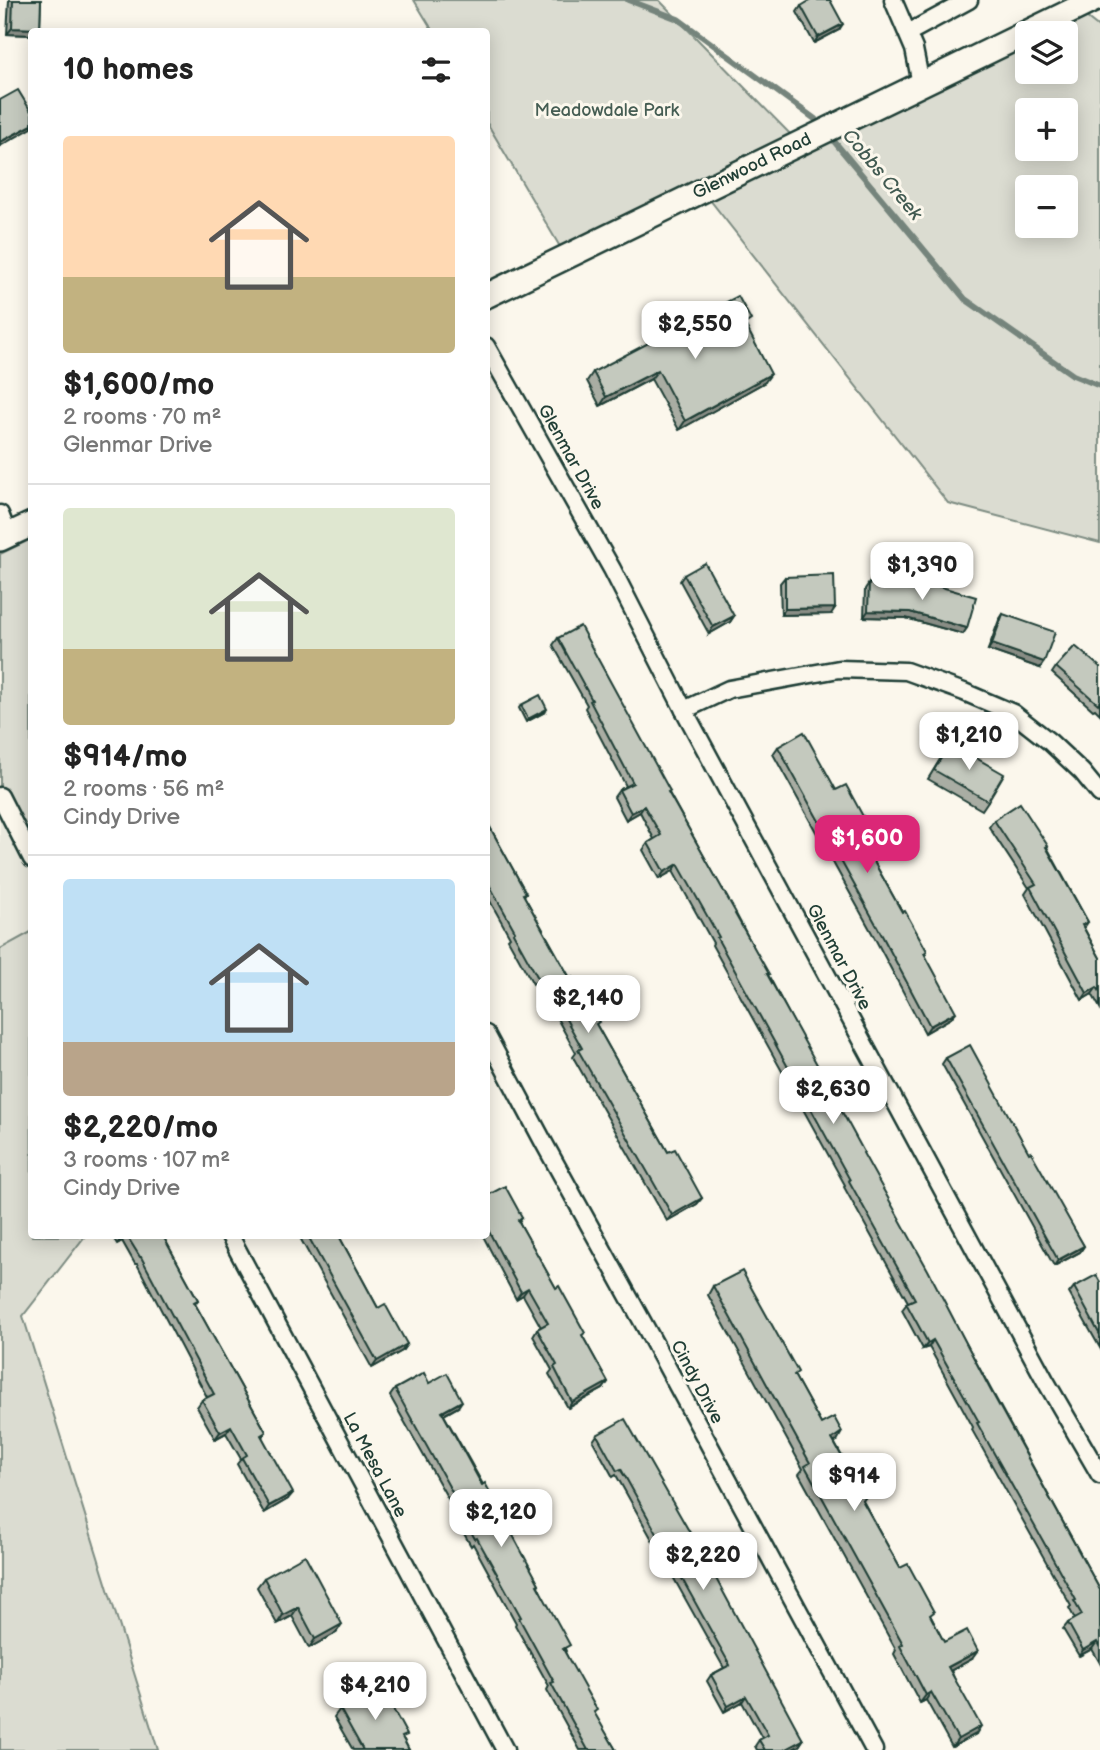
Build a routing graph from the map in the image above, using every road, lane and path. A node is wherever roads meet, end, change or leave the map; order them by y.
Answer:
1 (893, 0) edge
2 (969, 0) edge
3 (1094, 0) edge
4 (908, 33) junction
5 (921, 84) junction
6 (490, 294) edge
7 (490, 353) edge
8 (28, 525) edge
9 (3, 529) edge
10 (684, 710) junction
11 (1100, 794) edge
12 (0, 796) edge
13 (28, 851) edge
14 (490, 1042) edge
15 (232, 1239) edge
16 (1100, 1475) edge
17 (505, 1750) edge
18 (874, 1750) edge

1 - 4 street
2 - 4 street
3 - 5 main road, Glenwood Road
4 - 5 street
5 - 6 main road, Glenwood Road
7 - 10 street, Glenmar Drive
8 - 9 main road
10 - 11 street
10 - 16 street, Glenmar Drive
12 - 13 street
14 - 18 street, Cindy Drive
15 - 17 street, La Mesa Lane

